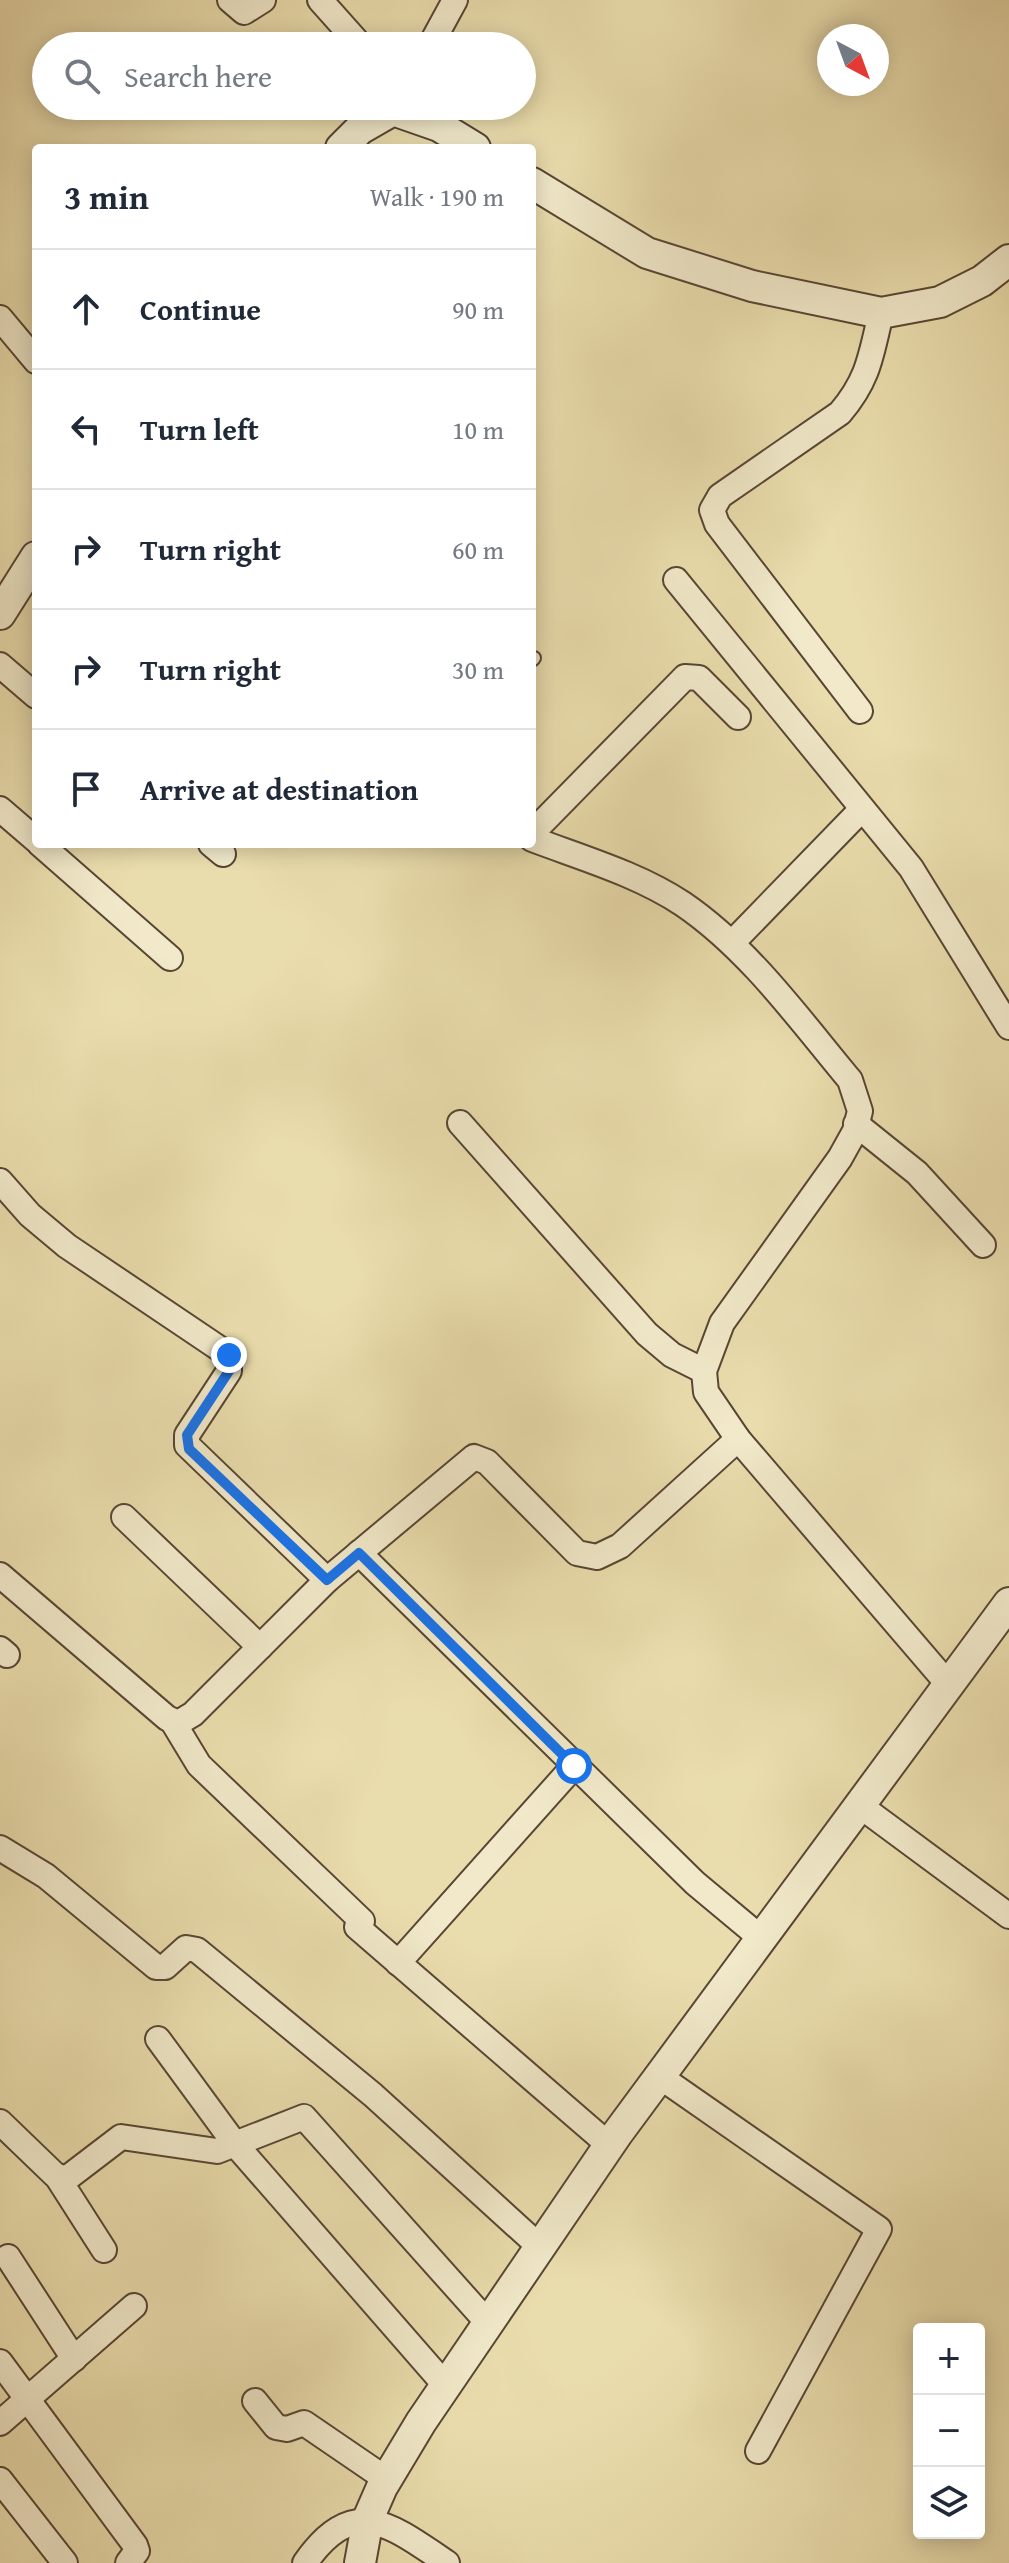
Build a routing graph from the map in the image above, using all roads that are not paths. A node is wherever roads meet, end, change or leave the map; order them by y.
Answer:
1 (230, 0) edge
2 (263, 0) edge
3 (320, 0) edge
4 (455, 0) edge
5 (349, 32) edge
6 (438, 32) edge
7 (375, 120) edge
8 (424, 120) edge
9 (345, 144) edge
10 (468, 144) edge
11 (536, 185) edge
12 (1009, 260) edge
13 (881, 313) junction
14 (0, 318) edge
15 (32, 356) edge
16 (32, 563) edge
17 (676, 580) dead end
18 (0, 614) edge
19 (0, 665) edge
20 (32, 693) edge
21 (860, 711) dead end
22 (738, 717) dead end
23 (0, 809) edge
24 (862, 809) junction
25 (536, 829) edge
26 (32, 837) edge
27 (536, 841) edge
28 (45, 848) edge
29 (732, 943) junction
30 (170, 958) dead end
31 (1009, 1027) edge
32 (460, 1123) dead end
33 (856, 1124) junction
34 (0, 1181) edge
35 (983, 1245) dead end
36 (704, 1371) junction
37 (738, 1439) junction
38 (124, 1517) dead end
39 (359, 1553) junction
40 (0, 1575) edge
41 (327, 1580) junction
42 (1009, 1603) edge
43 (260, 1647) junction
44 (948, 1684) junction
45 (173, 1722) junction
46 (574, 1766) junction
47 (859, 1805) junction
48 (0, 1848) edge
49 (1009, 1916) edge
50 (761, 1938) junction
51 (398, 1963) junction
52 (158, 2039) dead end
53 (659, 2076) junction
54 (0, 2122) edge
55 (235, 2144) junction
56 (609, 2145) junction
57 (58, 2178) junction
58 (540, 2247) junction
59 (104, 2250) dead end
60 (8, 2257) dead end
61 (134, 2306) dead end
62 (488, 2323) junction
63 (74, 2359) junction
64 (0, 2362) edge
65 (446, 2386) junction
66 (28, 2399) junction
67 (255, 2401) dead end
68 (0, 2423) edge
69 (758, 2451) dead end
70 (386, 2479) junction
71 (0, 2480) edge
72 (368, 2519) junction
73 (65, 2563) edge
74 (128, 2563) edge
75 (305, 2563) edge
76 (360, 2563) edge
77 (447, 2563) edge

1 - 2 street
3 - 5 street
4 - 6 street
7 - 9 street
8 - 10 street
11 - 13 street
12 - 13 street
13 - 21 street
14 - 15 street
16 - 18 street
17 - 24 street
19 - 20 street
22 - 25 street
23 - 26 street
24 - 29 street
24 - 31 street
27 - 29 street
28 - 30 street
29 - 33 street
32 - 36 street
33 - 35 street
33 - 36 street
34 - 41 street
36 - 37 street
37 - 39 street
37 - 44 street
38 - 43 street
39 - 41 street
39 - 46 street
40 - 45 street
41 - 43 street
42 - 44 street
43 - 45 street
44 - 47 street
45 - 51 street
46 - 50 street
46 - 51 street
47 - 49 street
47 - 50 street
48 - 58 street
50 - 53 street
51 - 56 street
52 - 55 street
53 - 56 street
53 - 69 street
54 - 57 street
55 - 57 street
55 - 62 street
55 - 65 street
56 - 58 street
57 - 59 street
58 - 62 street
60 - 63 street
61 - 63 street
62 - 65 street
63 - 66 street
64 - 66 street
65 - 70 street
66 - 68 street
66 - 74 street
67 - 70 street
70 - 72 street
71 - 73 street
72 - 75 street
72 - 76 street
72 - 77 street

